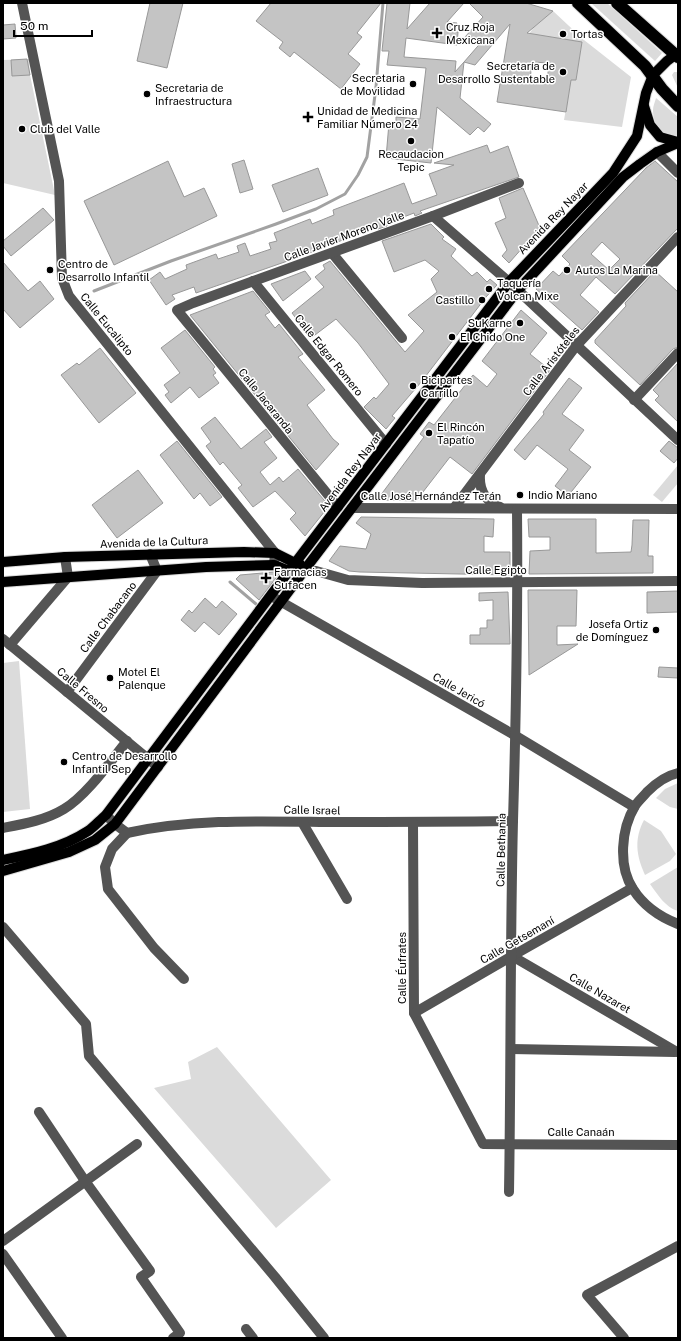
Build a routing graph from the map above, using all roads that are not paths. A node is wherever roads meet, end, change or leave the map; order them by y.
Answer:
1 (22, 3) edge
2 (578, 3) edge
3 (617, 3) edge
4 (676, 56) edge
5 (653, 75) junction
6 (643, 104) junction
7 (678, 106) edge
8 (678, 143) edge
9 (657, 152) junction
10 (678, 173) edge
11 (519, 184) dead end
12 (433, 216) junction
13 (678, 237) edge
14 (332, 253) junction
15 (253, 281) junction
16 (509, 282) junction
17 (518, 290) junction
18 (177, 310) joint
19 (402, 338) dead end
20 (576, 346) junction
21 (678, 353) edge
22 (634, 400) junction
23 (678, 440) edge
24 (386, 444) junction
25 (480, 474) junction
26 (338, 507) junction
27 (352, 508) junction
28 (454, 508) junction
29 (502, 508) junction
30 (517, 509) junction
31 (678, 509) edge
32 (244, 552) junction
33 (275, 553) junction
34 (150, 554) junction
35 (65, 557) junction
36 (3, 562) edge
37 (274, 565) junction
38 (244, 566) junction
39 (300, 567) junction
40 (157, 571) junction
41 (68, 577) junction
42 (678, 581) edge
43 (3, 582) edge
44 (518, 582) junction
45 (271, 596) junction
46 (280, 602) junction
47 (6, 642) edge
48 (67, 692) junction
49 (516, 736) junction
50 (127, 741) junction
51 (148, 759) junction
52 (158, 767) junction
53 (678, 773) edge
54 (634, 807) junction
55 (106, 815) junction
56 (302, 822) junction
57 (513, 822) junction
58 (413, 823) junction
59 (115, 824) junction
60 (3, 828) edge
61 (126, 833) junction
62 (3, 860) edge
63 (3, 871) edge
64 (632, 888) junction
65 (348, 899) dead end
66 (678, 924) edge
67 (3, 927) edge
68 (512, 956) junction
69 (184, 979) dead end
70 (414, 1013) junction
71 (511, 1049) junction
72 (677, 1052) edge
73 (39, 1112) dead end
74 (137, 1144) dead end
75 (483, 1144) joint
76 (510, 1144) junction
77 (678, 1145) edge
78 (85, 1181) junction
79 (509, 1192) dead end
80 (3, 1241) edge
81 (678, 1246) edge
82 (3, 1254) edge
83 (246, 1329) dead end
84 (62, 1338) edge
85 (173, 1338) edge
86 (253, 1338) edge
87 (324, 1338) edge
88 (624, 1338) edge

1 - 33 street, Calle Eucalipto
2 - 5 highway
3 - 4 highway
4 - 5 main road, Avenida Rey Nayar
5 - 6 main road, Avenida Rey Nayar
5 - 7 highway
6 - 8 main road
6 - 16 main road, Avenida Rey Nayar
8 - 9 main road, Avenida Rey Nayar
9 - 10 street
9 - 17 main road, Avenida Rey Nayar
11 - 12 street, Calle Javier Moreno Valle
12 - 14 street, Calle Javier Moreno Valle
12 - 16 street
13 - 20 street, Calle Aristóteles
14 - 15 street, Calle Javier Moreno Valle
14 - 19 street
15 - 18 street, Calle Javier Moreno Valle
15 - 24 street, Calle Edgar Romero
16 - 17 street
16 - 24 main road, Avenida Rey Nayar
17 - 20 street
17 - 27 main road, Avenida Rey Nayar
18 - 26 street, Calle Jacaranda
20 - 22 street
20 - 25 street, Calle Aristóteles
21 - 22 street
22 - 23 street
24 - 26 main road, Avenida Rey Nayar
25 - 28 street, Calle Aristóteles
25 - 29 street
26 - 39 main road, Avenida Rey Nayar
27 - 28 street, Calle José Hernández Terán
27 - 39 main road, Avenida Rey Nayar
28 - 29 street, Calle José Hernández Terán
29 - 30 street, Calle José Hernández Terán
30 - 31 street, Calle José Hernández Terán
30 - 44 street, Calle Bethania
32 - 33 main road, Avenida de la Cultura
32 - 34 main road, Avenida de la Cultura
32 - 38 main road
33 - 37 street
33 - 39 main road, Avenida de la Cultura
34 - 35 main road, Avenida de la Cultura
34 - 40 street
35 - 36 main road, Avenida de la Cultura
35 - 41 street
37 - 38 main road
37 - 39 main road
38 - 40 main road
39 - 44 street, Calle Egipto
39 - 45 main road, Avenida Rey Nayar
39 - 46 main road, Avenida Rey Nayar
40 - 41 main road
40 - 48 street, Calle Chabacano
41 - 43 main road
41 - 47 street
42 - 44 street, Calle Egipto
44 - 49 street, Calle Bethania
45 - 46 street, Calle Jericó
45 - 51 main road, Avenida Rey Nayar
46 - 49 street, Calle Jericó
46 - 52 main road, Avenida Rey Nayar
47 - 48 street, Calle Fresno
48 - 50 street, Calle Fresno
49 - 54 street, Calle Jericó
49 - 57 street, Calle Bethania
50 - 51 street, Calle Fresno
50 - 60 street
51 - 52 street, Calle Fresno
51 - 55 main road, Avenida Rey Nayar
52 - 59 main road, Avenida Rey Nayar
53 - 54 street
54 - 64 street
55 - 59 street
55 - 62 main road, Avenida Rey Nayar
56 - 58 street, Calle Israel
56 - 61 street, Calle Israel
56 - 65 street
57 - 58 street, Calle Israel
57 - 68 street, Calle Bethania
58 - 70 street, Calle Éufrates
59 - 61 street
59 - 63 main road, Avenida Rey Nayar
61 - 69 street
64 - 66 street
64 - 68 street, Calle Getsemaní
67 - 87 street
68 - 70 street, Calle Getsemaní
68 - 71 street, Calle Bethania
68 - 72 street, Calle Nazaret
70 - 75 street, Calle Éufrates
71 - 72 street
71 - 76 street, Calle Bethania
73 - 78 street
74 - 78 street
75 - 76 street, Calle Canaán
76 - 77 street, Calle Canaán
76 - 79 street, Calle Bethania
78 - 80 street
78 - 85 street
81 - 88 street
82 - 84 street
83 - 86 street

